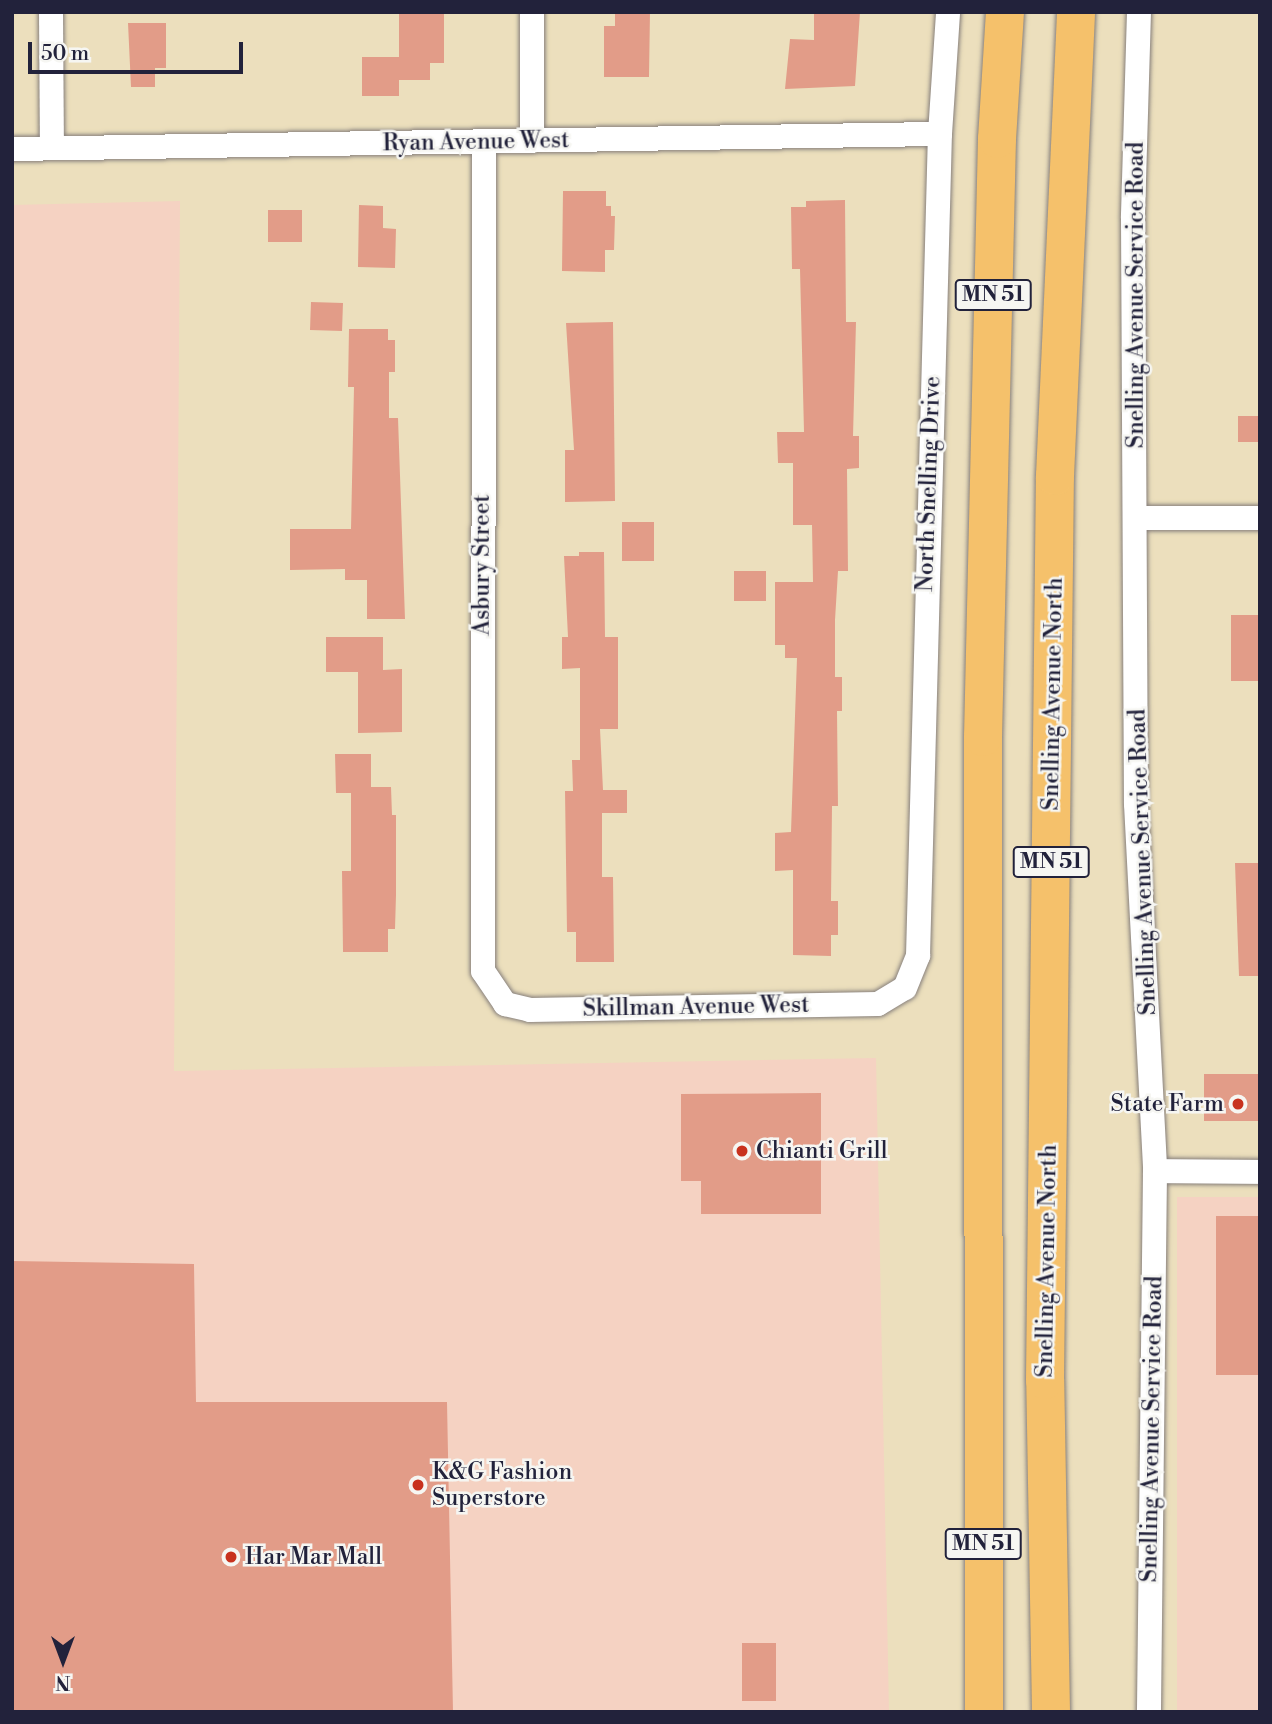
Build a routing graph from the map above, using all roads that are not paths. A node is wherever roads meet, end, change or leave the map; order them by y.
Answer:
1 (51, 12) edge
2 (532, 12) edge
3 (948, 12) edge
4 (1005, 12) edge
5 (1076, 12) edge
6 (1139, 12) edge
7 (940, 134) junction
8 (484, 141) junction
9 (532, 141) junction
10 (52, 148) junction
11 (12, 149) edge
12 (1137, 518) junction
13 (1260, 518) edge
14 (490, 986) joint
15 (905, 988) joint
16 (1155, 1171) junction
17 (1260, 1172) edge
18 (984, 1712) edge
19 (1051, 1712) edge
20 (1149, 1712) edge

1 - 10 street
2 - 9 street
3 - 7 street, North Snelling Drive
4 - 18 main road, MN 51
5 - 19 main road, Snelling Avenue North / MN 51
6 - 12 street, Snelling Avenue Service Road
7 - 9 street, Ryan Avenue West
7 - 15 street, North Snelling Drive
8 - 9 street, Ryan Avenue West
8 - 10 street, Ryan Avenue West
8 - 14 street, Asbury Street
10 - 11 street, Ryan Avenue West
12 - 13 street
12 - 16 street, Snelling Avenue Service Road
14 - 15 street, Skillman Avenue West
16 - 17 street
16 - 20 street, Snelling Avenue Service Road

